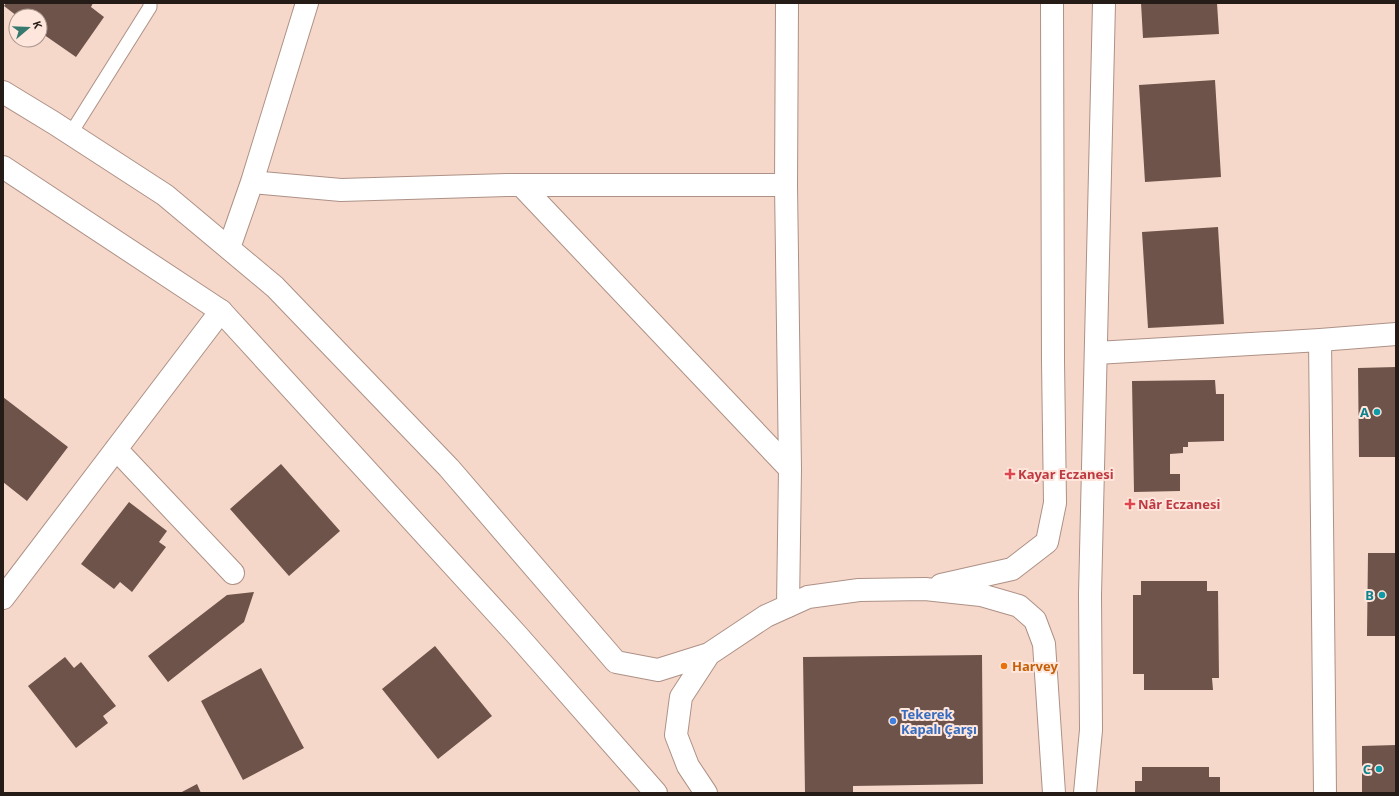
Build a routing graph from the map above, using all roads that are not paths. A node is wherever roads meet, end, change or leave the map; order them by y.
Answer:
1 (150, 3) edge
2 (308, 3) edge
3 (787, 3) edge
4 (1052, 3) edge
5 (1104, 3) edge
6 (3, 92) edge
7 (70, 133) junction
8 (3, 167) edge
9 (252, 182) junction
10 (521, 185) junction
11 (786, 185) junction
12 (229, 248) junction
13 (221, 311) junction
14 (1396, 334) edge
15 (1320, 340) junction
16 (1096, 353) junction
17 (116, 449) junction
18 (790, 468) junction
19 (233, 573) dead end
20 (925, 589) junction
21 (3, 598) edge
22 (788, 606) junction
23 (709, 654) junction
24 (656, 793) edge
25 (706, 793) edge
26 (1054, 793) edge
27 (1085, 793) edge
28 (1326, 793) edge

1 - 7 lane
2 - 9 main road
3 - 11 main road
4 - 20 main road
5 - 16 main road
6 - 7 main road
7 - 12 main road
8 - 13 main road
9 - 10 main road
9 - 12 main road
10 - 11 main road
10 - 18 main road
11 - 18 main road
12 - 23 main road
13 - 17 main road
13 - 24 main road
14 - 15 main road
15 - 16 main road
15 - 28 main road
16 - 27 main road
17 - 19 main road
17 - 21 main road
18 - 22 main road
20 - 22 main road
20 - 26 main road
22 - 23 main road
23 - 25 main road

